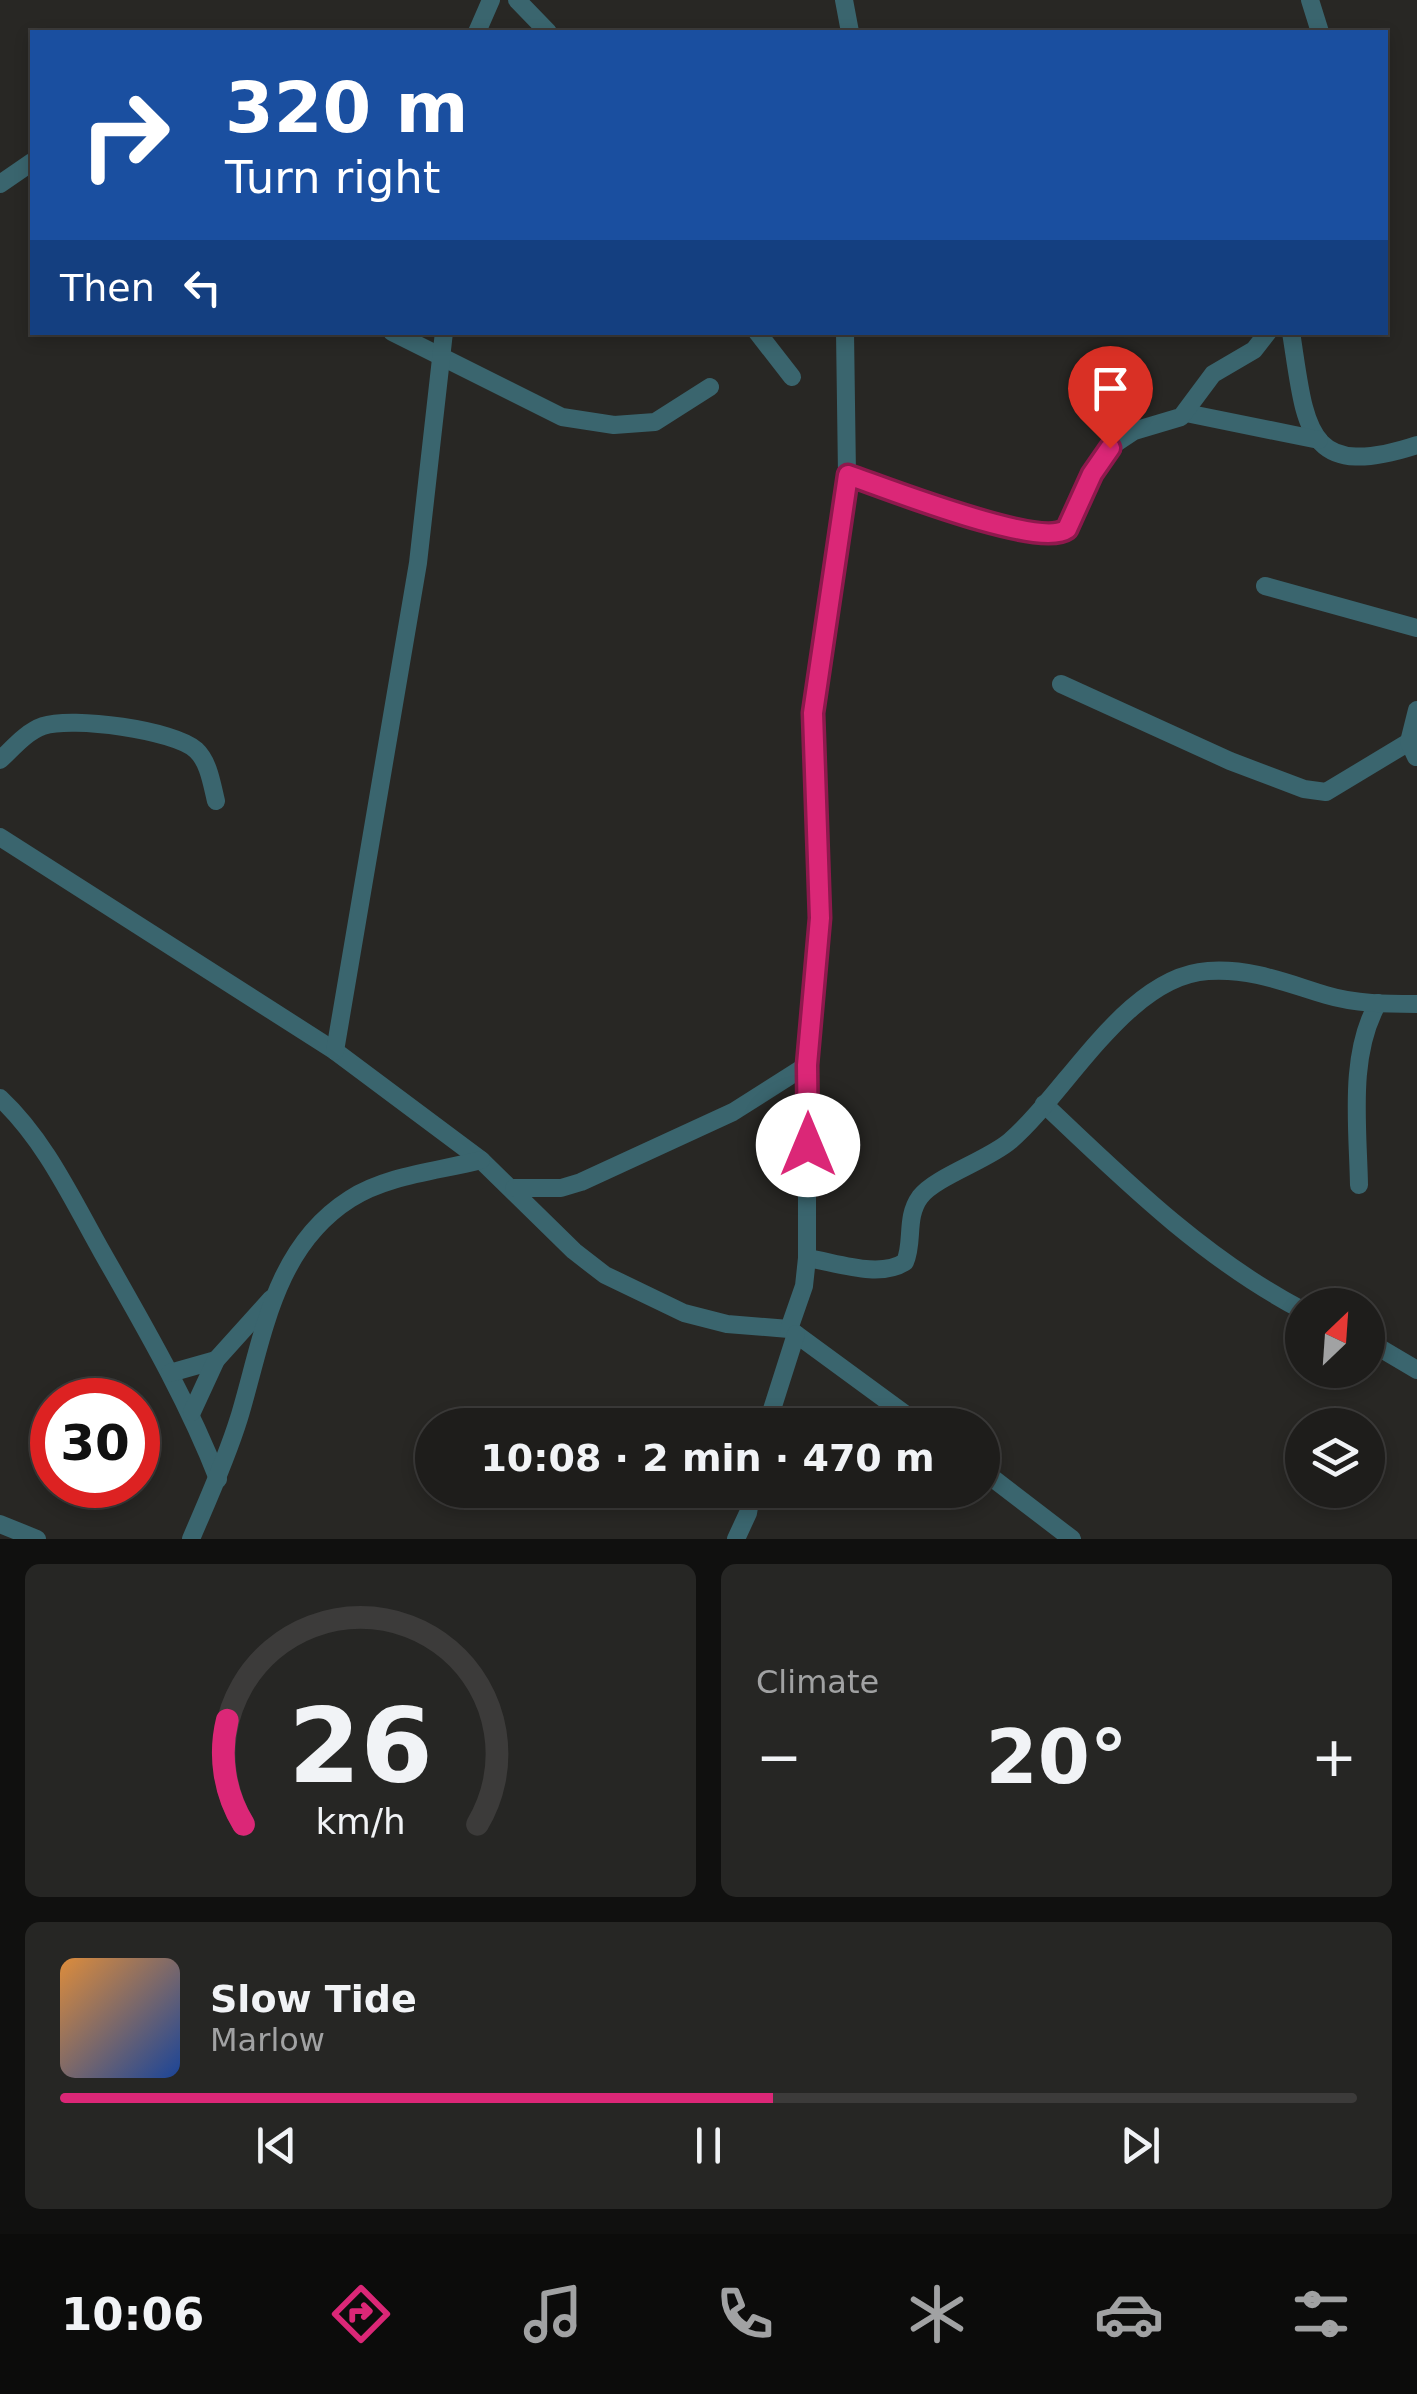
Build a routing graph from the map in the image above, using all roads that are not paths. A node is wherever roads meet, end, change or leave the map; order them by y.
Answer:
1 (491, 0) edge
2 (518, 0) edge
3 (844, 0) edge
4 (1310, 0) edge
5 (478, 30) edge
6 (546, 30) edge
7 (850, 30) edge
8 (1319, 30) edge
9 (30, 163) edge
10 (0, 184) edge
11 (398, 335) edge
12 (444, 335) edge
13 (759, 335) edge
14 (846, 335) edge
15 (1265, 335) edge
16 (1292, 335) edge
17 (440, 358) junction
18 (792, 377) dead end
19 (710, 387) dead end
20 (1186, 412) junction
21 (1319, 440) junction
22 (1417, 445) edge
23 (848, 475) junction
24 (1265, 586) dead end
25 (1417, 628) edge
26 (1061, 684) dead end
27 (1417, 710) edge
28 (1412, 750) edge
29 (0, 760) edge
30 (216, 801) dead end
31 (0, 837) edge
32 (1378, 1004) junction
33 (1417, 1004) edge
34 (335, 1051) junction
35 (807, 1065) junction
36 (0, 1098) edge
37 (1044, 1104) junction
38 (481, 1160) junction
39 (1359, 1186) dead end
40 (514, 1188) junction
41 (806, 1258) junction
42 (274, 1296) junction
43 (1285, 1301) edge
44 (792, 1331) junction
45 (1385, 1351) edge
46 (216, 1360) junction
47 (1417, 1370) edge
48 (170, 1373) junction
49 (772, 1408) edge
50 (897, 1408) edge
51 (192, 1412) junction
52 (218, 1478) junction
53 (1000, 1484) edge
54 (749, 1508) edge
55 (0, 1524) edge
56 (37, 1539) edge
57 (191, 1539) edge
58 (736, 1539) edge
59 (1072, 1539) edge

1 - 5 street
2 - 6 street
3 - 7 street
4 - 8 street
9 - 10 street
11 - 17 street
12 - 17 street
13 - 18 street
14 - 23 street
15 - 20 street
16 - 21 street
17 - 19 street
17 - 34 street
20 - 21 street
20 - 23 street
21 - 22 street
23 - 35 street
24 - 25 street
26 - 28 street
27 - 28 street
29 - 30 street
31 - 34 street
32 - 33 street
32 - 37 street
32 - 39 street
34 - 38 street
35 - 40 street
35 - 41 street
36 - 48 street
37 - 41 street
37 - 43 street
38 - 40 street
38 - 42 street
40 - 44 street
41 - 44 street
42 - 46 street
42 - 52 street
44 - 49 street
44 - 50 street
45 - 47 street
46 - 48 street
46 - 51 street
48 - 51 street
51 - 52 street
52 - 57 street
53 - 59 street
54 - 58 street
55 - 56 street

